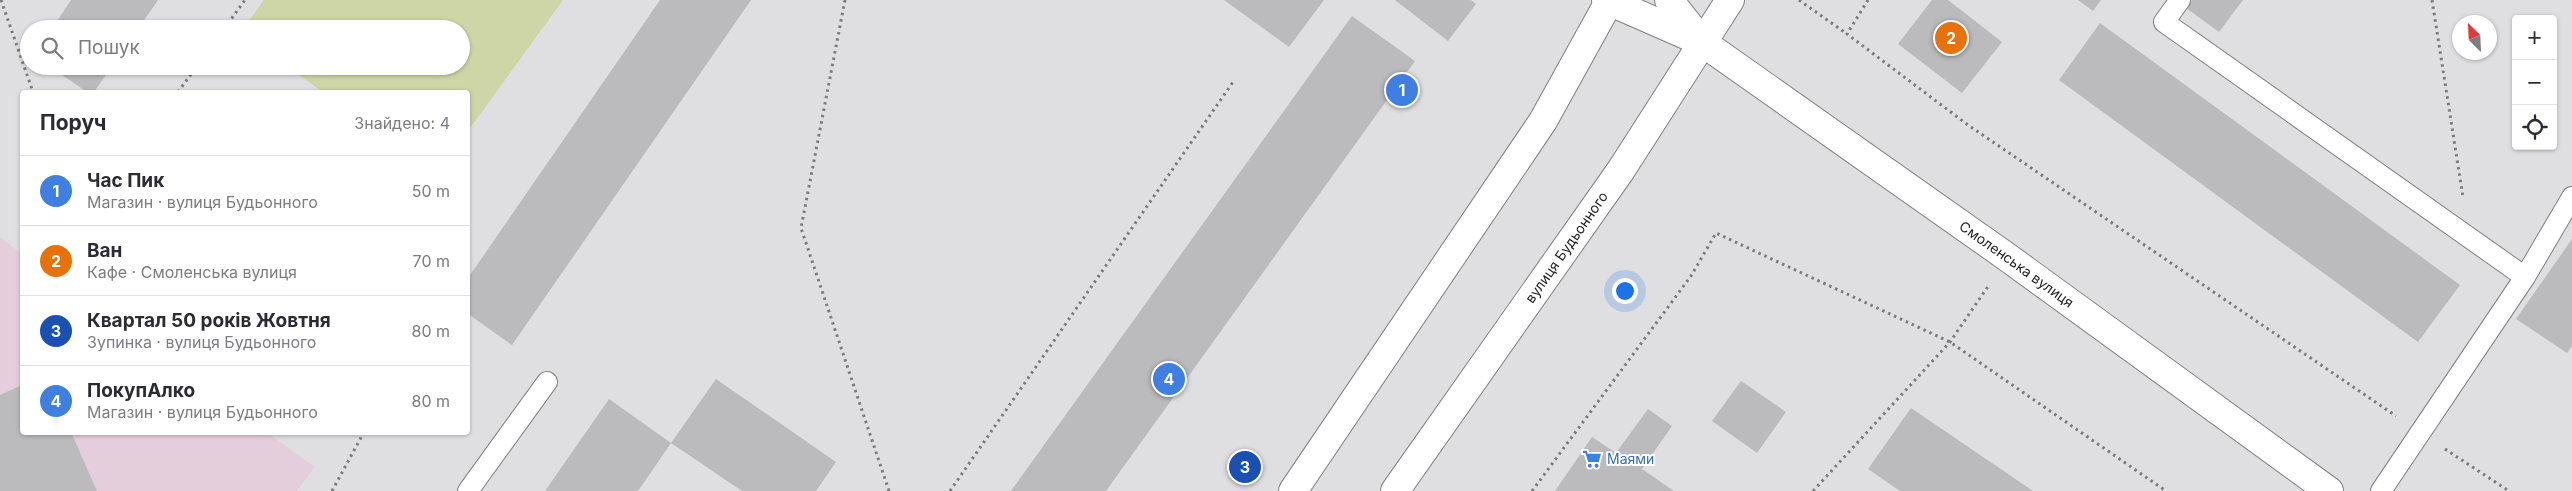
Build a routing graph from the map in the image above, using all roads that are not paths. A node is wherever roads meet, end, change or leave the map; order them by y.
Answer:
1 (1669, 0) edge
2 (1730, 0) edge
3 (2180, 0) edge
4 (1609, 1) edge
5 (1702, 42) junction
6 (2572, 197) edge
7 (2525, 277) junction
8 (547, 382) dead end
9 (468, 491) edge
10 (1292, 491) edge
11 (1395, 491) edge
12 (2329, 491) edge
13 (2381, 491) edge

1 - 5 main road, Смоленська вулиця
2 - 5 main road, вулиця Будьонного
3 - 7 lane
4 - 5 main road, Смоленська вулиця
4 - 10 main road
5 - 11 main road, вулиця Будьонного
5 - 12 main road, Смоленська вулиця
6 - 7 lane
7 - 13 lane
8 - 9 lane

